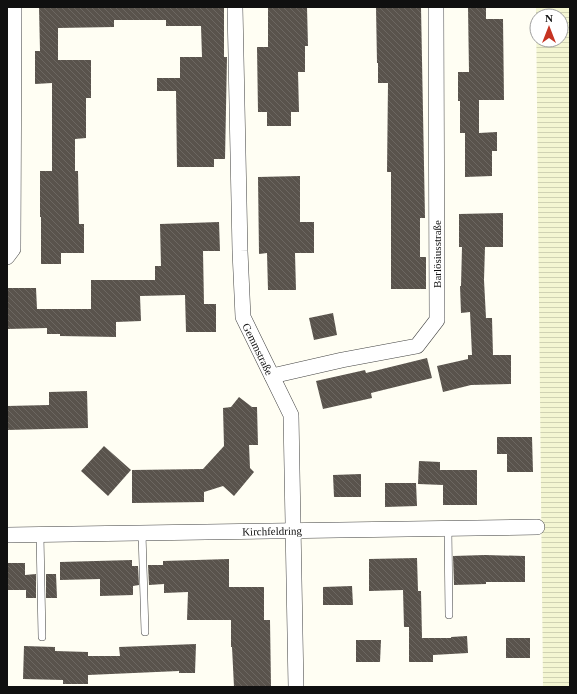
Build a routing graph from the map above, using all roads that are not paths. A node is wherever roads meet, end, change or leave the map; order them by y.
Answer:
1 (14, 7) edge
2 (235, 7) edge
3 (436, 7) edge
4 (7, 257) edge
5 (272, 376) junction
6 (537, 527) dead end
7 (448, 528) junction
8 (293, 531) junction
9 (142, 533) junction
10 (40, 535) junction
11 (7, 536) edge
12 (449, 615) dead end
13 (145, 632) dead end
14 (42, 637) dead end
15 (296, 687) edge

1 - 4 street
2 - 5 street, Gemmstraße
3 - 5 street, Barlösiusstraße
5 - 8 street, Gemmstraße
6 - 7 street, Kirchfeldring
7 - 8 street, Kirchfeldring
7 - 12 lane
8 - 9 street, Kirchfeldring
8 - 15 street, Gemmstraße
9 - 10 street, Kirchfeldring
9 - 13 lane
10 - 11 street, Kirchfeldring
10 - 14 lane

